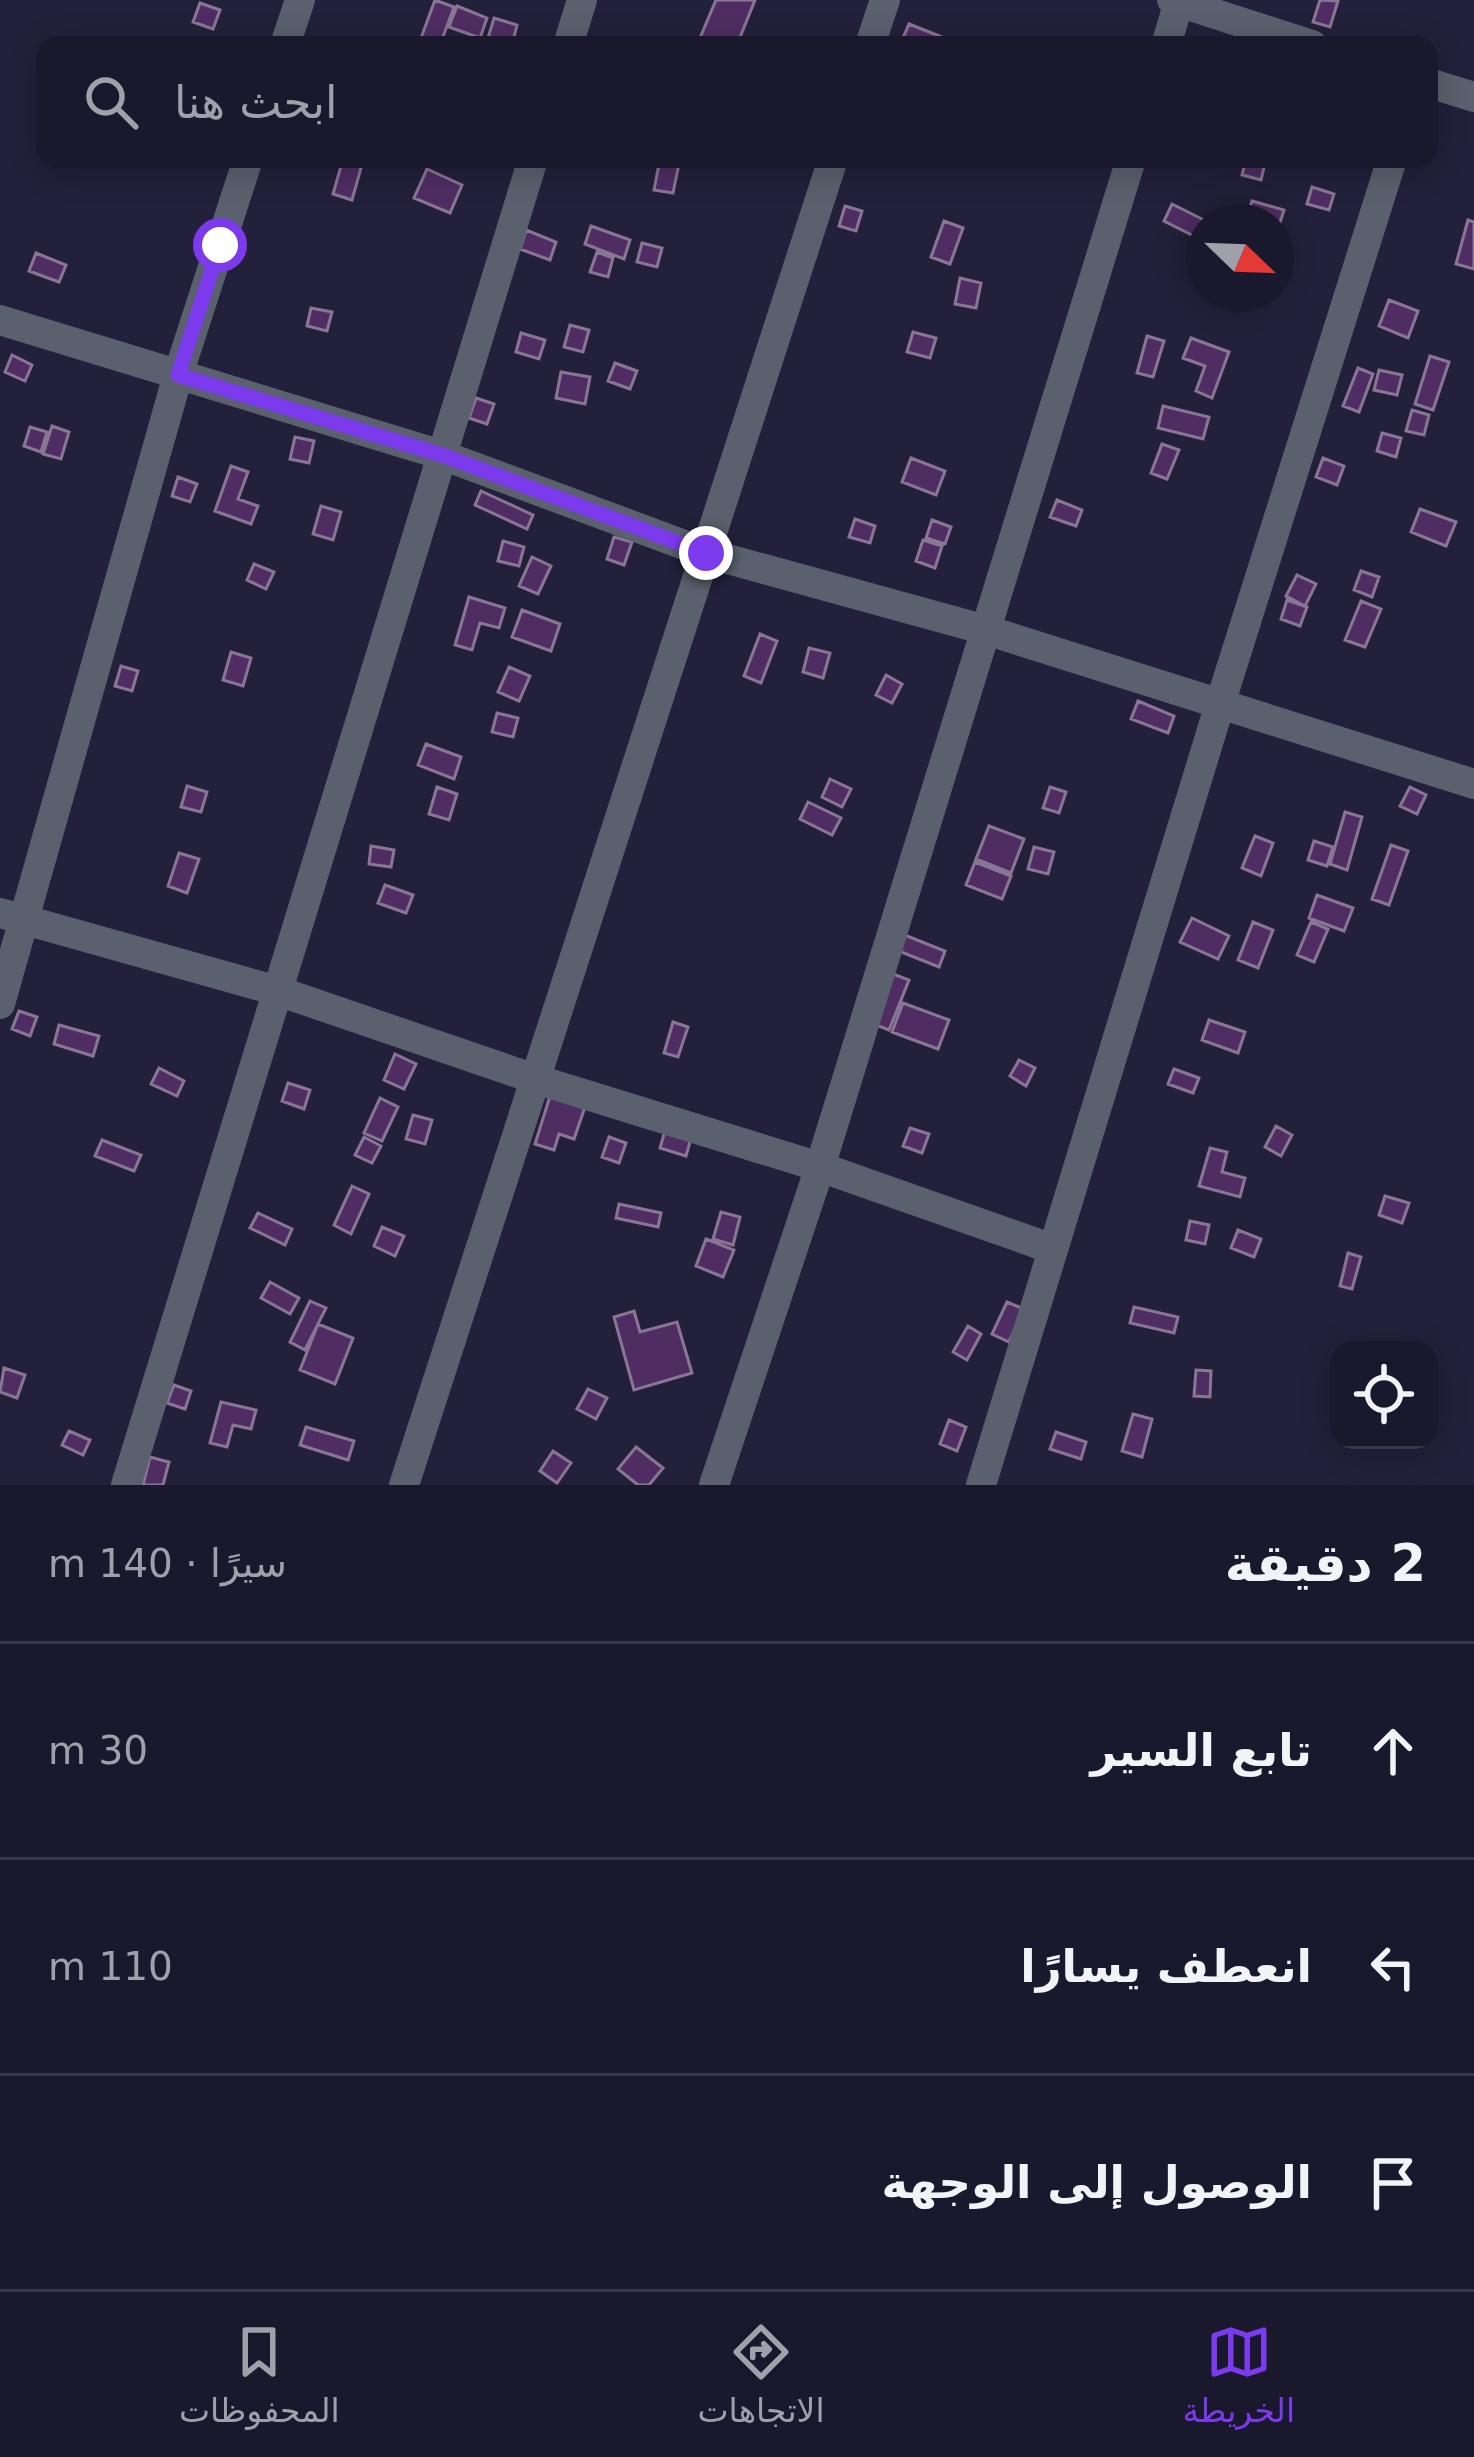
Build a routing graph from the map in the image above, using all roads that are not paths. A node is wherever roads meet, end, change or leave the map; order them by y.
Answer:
1 (300, 0) edge
2 (582, 0) edge
3 (885, 0) edge
4 (1176, 1) edge
5 (288, 36) edge
6 (571, 36) edge
7 (873, 36) edge
8 (1168, 36) edge
9 (1284, 36) edge
10 (1438, 85) edge
11 (1474, 97) edge
12 (245, 168) edge
13 (530, 168) edge
14 (830, 168) edge
15 (1128, 168) edge
16 (1389, 168) edge
17 (0, 320) edge
18 (178, 375) junction
19 (442, 455) junction
20 (706, 553) junction
21 (986, 630) junction
22 (1220, 704) junction
23 (1474, 784) edge
24 (12, 917) edge
25 (278, 991) junction
26 (0, 1004) edge
27 (535, 1078) junction
28 (820, 1167) junction
29 (1053, 1249) junction
30 (126, 1485) edge
31 (404, 1485) edge
32 (714, 1485) edge
33 (981, 1485) edge

1 - 5 street
2 - 6 street
3 - 7 street
4 - 8 street
4 - 9 street
10 - 11 street
12 - 18 street
13 - 19 street
14 - 20 street
15 - 21 street
16 - 22 street
17 - 18 street
18 - 19 street
18 - 24 street
19 - 20 street
19 - 25 street
20 - 21 street
20 - 27 street
21 - 22 street
21 - 28 street
22 - 23 street
22 - 29 street
24 - 25 street
24 - 26 street
25 - 27 street
25 - 30 street
27 - 28 street
27 - 31 street
28 - 29 street
28 - 32 street
29 - 33 street

